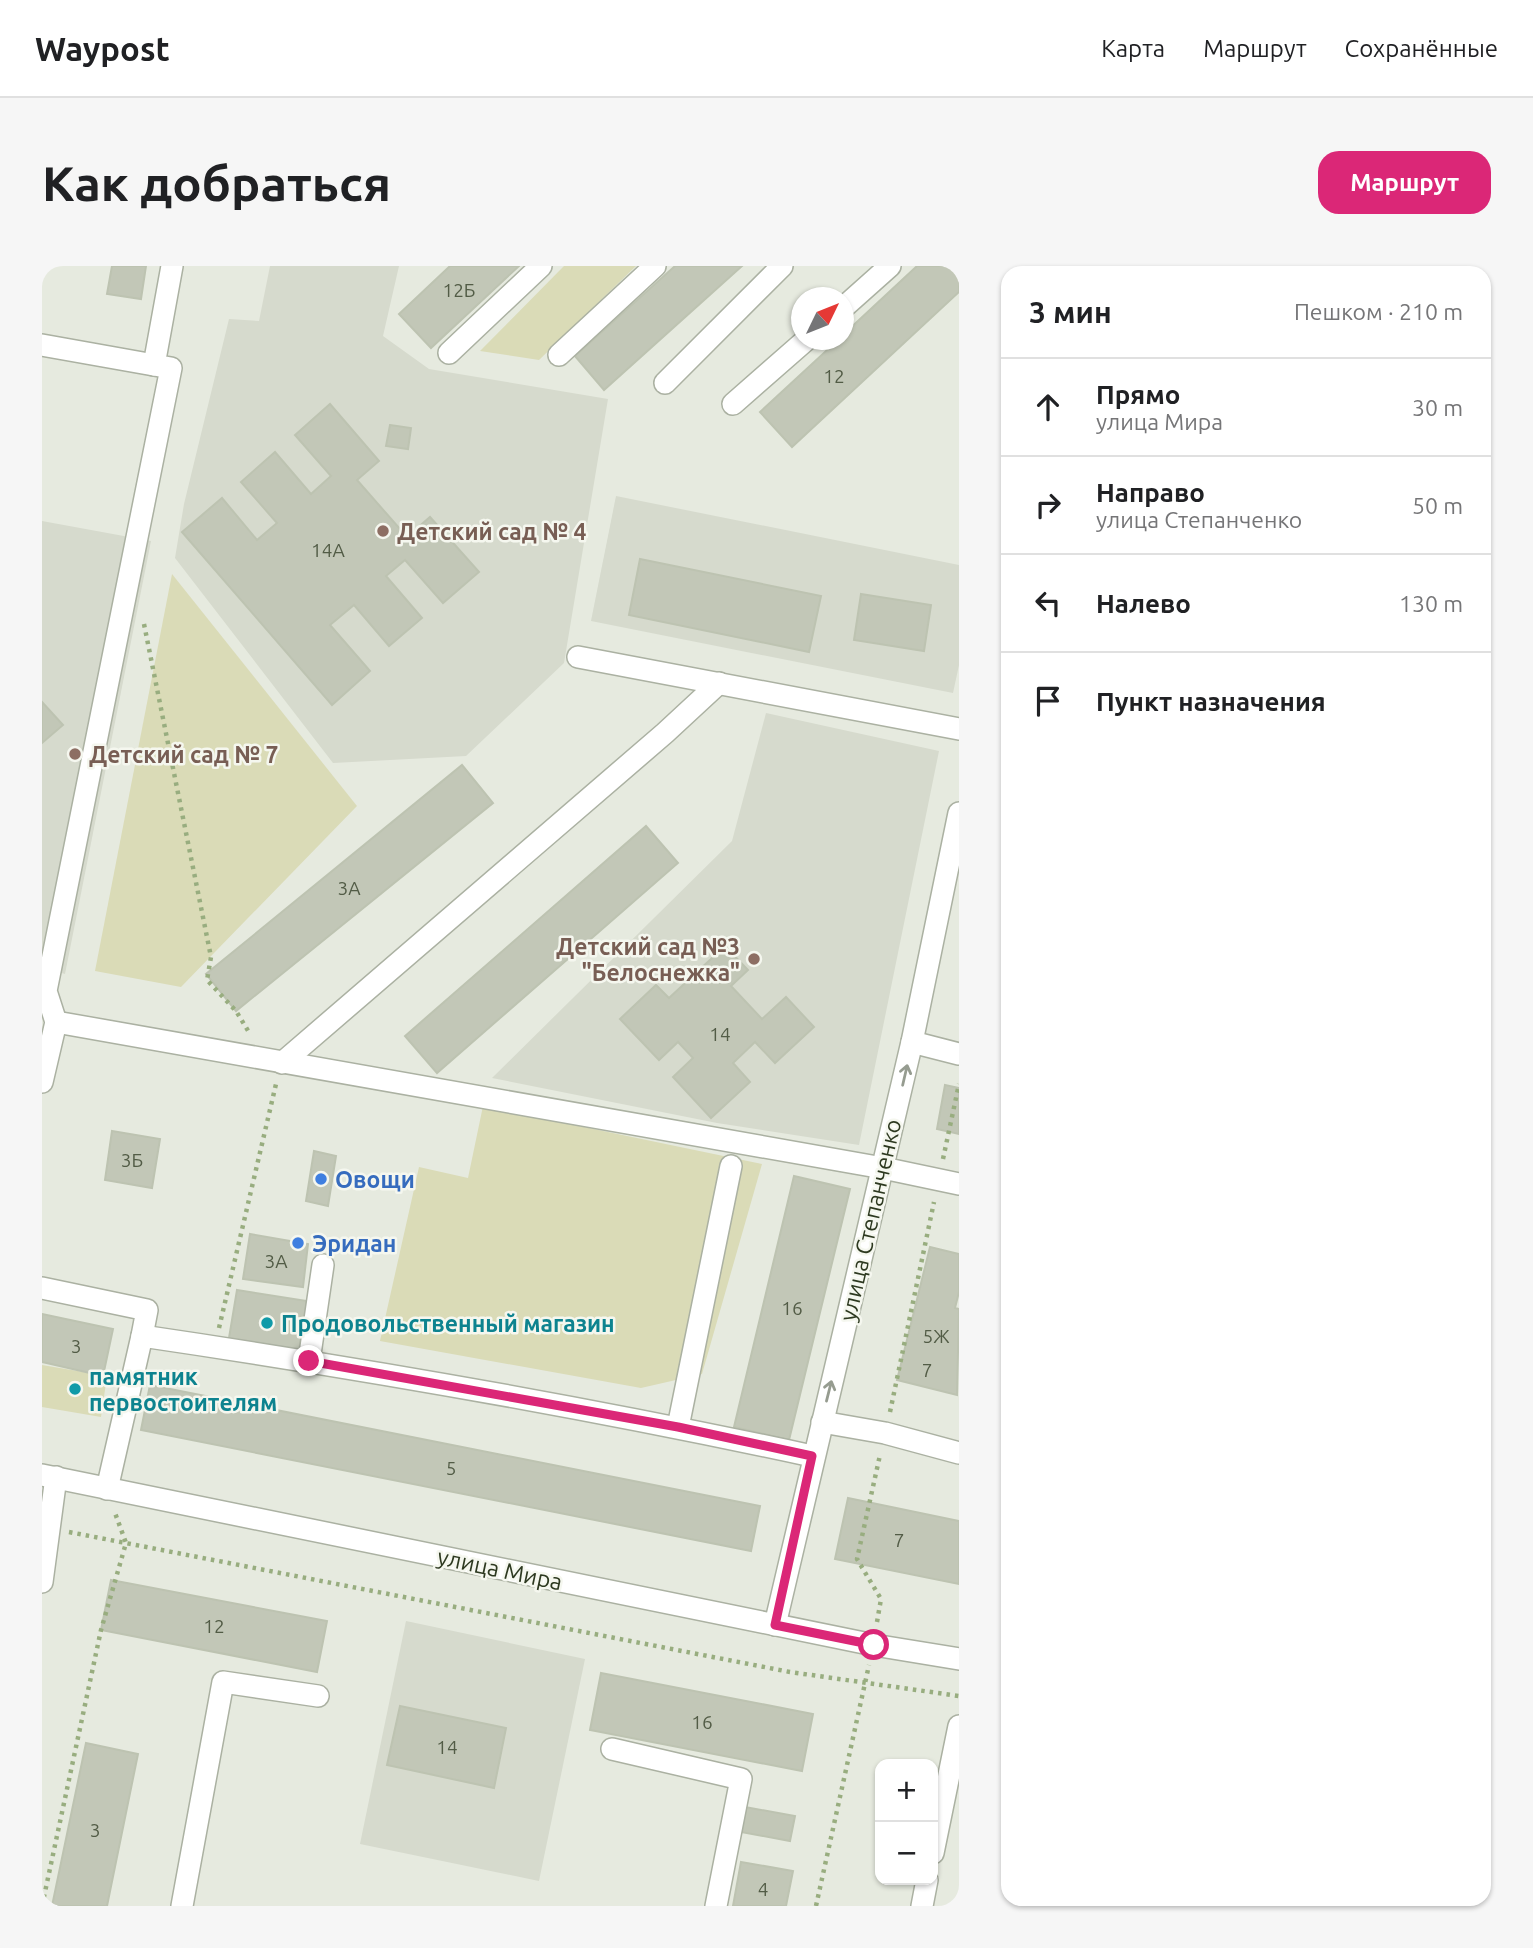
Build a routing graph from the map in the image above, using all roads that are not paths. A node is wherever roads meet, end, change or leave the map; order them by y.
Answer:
1 (173, 266) edge
2 (541, 266) edge
3 (655, 266) edge
4 (782, 266) edge
5 (890, 266) edge
6 (854, 298) edge
7 (42, 345) edge
8 (795, 350) edge
9 (449, 353) dead end
10 (559, 355) dead end
11 (154, 365) junction
12 (665, 383) dead end
13 (733, 404) dead end
14 (578, 657) dead end
15 (719, 683) junction
16 (959, 729) edge
17 (959, 813) edge
18 (56, 1022) junction
19 (912, 1042) junction
20 (959, 1054) edge
21 (273, 1061) junction
22 (42, 1083) edge
23 (730, 1166) dead end
24 (883, 1168) junction
25 (949, 1182) edge
26 (323, 1265) dead end
27 (42, 1288) edge
28 (142, 1336) junction
29 (309, 1361) junction
30 (822, 1422) junction
31 (678, 1427) junction
32 (959, 1453) edge
33 (812, 1456) junction
34 (49, 1476) edge
35 (107, 1489) junction
36 (42, 1582) edge
37 (775, 1625) junction
38 (959, 1659) edge
39 (318, 1696) dead end
40 (959, 1726) edge
41 (612, 1749) dead end
42 (938, 1829) edge
43 (926, 1885) edge
44 (182, 1906) edge
45 (716, 1906) edge
46 (922, 1906) edge

1 - 11 street
2 - 9 street
3 - 10 street
4 - 12 street
5 - 6 street
7 - 11 street
8 - 13 street
11 - 18 street
14 - 15 street
15 - 16 street
15 - 21 street
17 - 19 street, улица Степанченко
18 - 21 street
18 - 22 street
19 - 20 street
24 -> 19 street, улица Степанченко
21 - 24 street
23 - 31 street
24 - 25 street
30 -> 24 street, улица Степанченко
26 - 29 street
27 - 28 street
28 - 29 street
28 - 35 street
29 - 31 street
30 - 32 street
30 - 33 street, улица Степанченко
31 - 33 street
33 - 37 street, улица Степанченко
34 - 35 street, улица Мира
34 - 36 street
35 - 37 street, улица Мира
37 - 38 street, улица Мира
39 - 44 street
40 - 42 street
41 - 45 street
43 - 46 street

